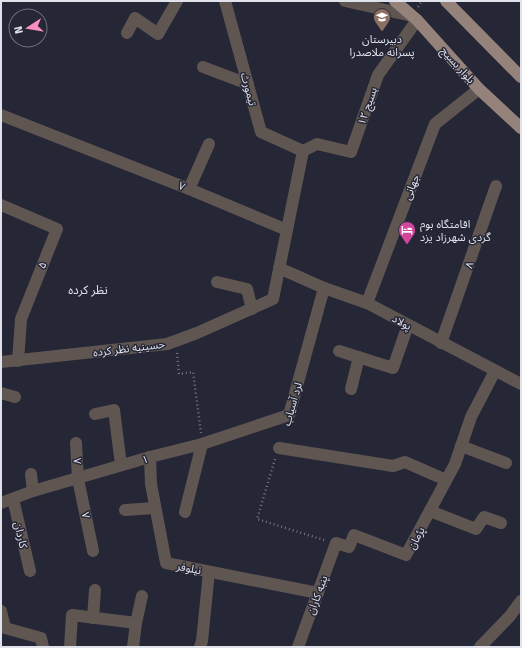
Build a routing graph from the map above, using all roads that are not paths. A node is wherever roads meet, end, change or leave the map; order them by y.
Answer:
1 (178, 1) edge
2 (225, 1) edge
3 (345, 1) edge
4 (395, 1) edge
5 (446, 1) edge
6 (415, 18) junction
7 (126, 33) dead end
8 (203, 67) dead end
9 (520, 74) edge
10 (248, 84) junction
11 (479, 89) junction
12 (1, 115) edge
13 (521, 128) edge
14 (209, 144) dead end
15 (303, 151) junction
16 (496, 186) dead end
17 (189, 189) junction
18 (1, 205) edge
19 (287, 230) junction
20 (279, 268) junction
21 (217, 282) dead end
22 (324, 288) junction
23 (367, 304) junction
24 (252, 309) junction
25 (408, 325) junction
26 (442, 343) junction
27 (339, 351) dead end
28 (359, 357) junction
29 (18, 361) junction
30 (1, 362) edge
31 (495, 371) junction
32 (521, 384) edge
33 (351, 389) dead end
34 (1, 393) edge
35 (15, 397) dead end
36 (95, 414) dead end
37 (289, 415) joint
38 (76, 443) dead end
39 (202, 444) junction
40 (461, 446) junction
41 (279, 448) road end
42 (150, 457) junction
43 (506, 464) dead end
44 (121, 465) junction
45 (31, 474) dead end
46 (78, 479) junction
47 (446, 480) junction
48 (33, 491) junction
49 (13, 499) junction
50 (1, 503) edge
51 (155, 508) junction
52 (125, 510) dead end
53 (430, 511) junction
54 (185, 512) dead end
55 (501, 524) dead end
56 (336, 543) joint
57 (93, 551) dead end
58 (30, 571) dead end
59 (209, 572) junction
60 (95, 590) dead end
61 (318, 593) junction
62 (142, 596) dead end
63 (521, 601) edge
64 (1, 611) edge
65 (93, 618) junction
66 (136, 623) junction
67 (43, 647) edge
68 (70, 647) edge
69 (133, 647) edge
70 (200, 647) edge
71 (298, 647) edge
72 (480, 647) edge

1 - 7 street
2 - 10 street, تیمورث
3 - 6 street
4 - 6 main road, بلوار بسیج
5 - 9 main road
6 - 11 main road, بلوار بسیج
6 - 15 street, بسیج ۱۲
8 - 10 street
10 - 15 street, تیمورث
11 - 13 main road, بلوار بسیج
11 - 23 street, جهانی
12 - 17 street, ۷
14 - 17 street
15 - 19 street
16 - 26 street, ۸
17 - 19 street, ۷
18 - 29 street, ۵
19 - 20 street
20 - 22 street, پولاد
20 - 24 street, حسینیه نظر کرده
21 - 24 street
22 - 23 street, پولاد
22 - 37 street, لرد آسیاب
23 - 25 street, پولاد
24 - 29 street, حسینیه نظر کرده
25 - 26 street, پولاد
25 - 28 street
26 - 31 street, پولاد
27 - 28 street
28 - 33 street
29 - 30 street, حسینیه نظر کرده
31 - 32 street, پولاد
31 - 40 street, پژمان
34 - 35 street
36 - 44 street
37 - 39 street, ۱
38 - 46 street, ۸
39 - 42 street, ۱
39 - 54 street
40 - 43 street
40 - 47 street, پژمان
41 - 47 street
42 - 44 street, ۱
42 - 51 street, نیلوفر
44 - 46 street, ۱
45 - 48 street
46 - 48 street, ۱
46 - 57 street, ۷
47 - 53 street, پژمان
48 - 49 street, ۱
49 - 50 street, ۱
49 - 58 street, کاردان
51 - 52 street
51 - 59 street, نیلوفر
53 - 55 street
53 - 56 street, پژمان
56 - 61 street, پنبه کاران
59 - 61 street, نیلوفر
59 - 70 street
60 - 65 street
61 - 71 street, پنبه کاران
62 - 66 street
63 - 72 street
64 - 67 street
65 - 66 street
65 - 68 street
66 - 69 street

